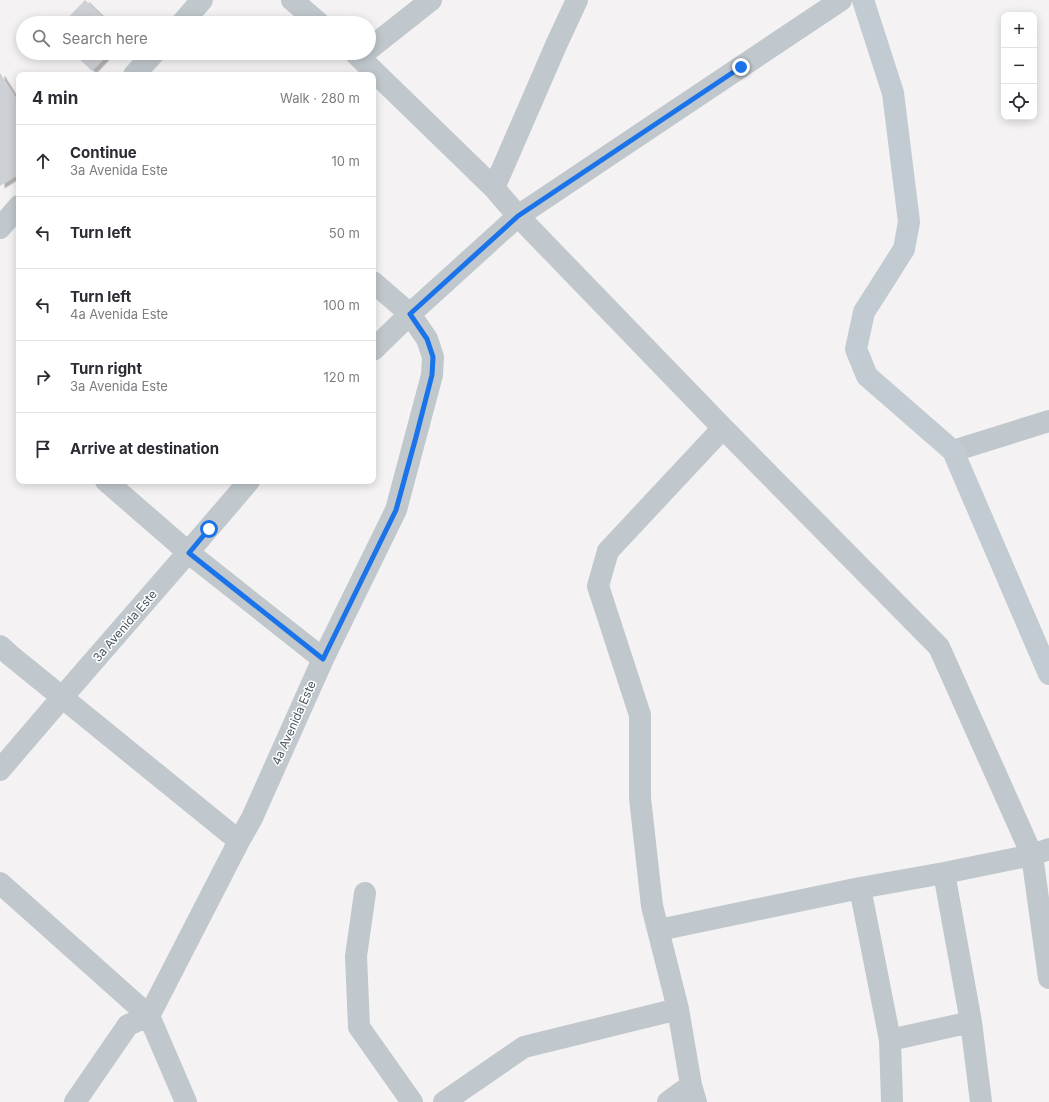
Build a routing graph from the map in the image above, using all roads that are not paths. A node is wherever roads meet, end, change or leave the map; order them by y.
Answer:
1 (202, 0) edge
2 (292, 0) edge
3 (431, 0) edge
4 (578, 0) edge
5 (841, 0) edge
6 (863, 0) edge
7 (188, 16) edge
8 (311, 16) edge
9 (376, 42) edge
10 (148, 60) edge
11 (369, 60) edge
12 (137, 72) edge
13 (494, 188) junction
14 (16, 209) edge
15 (518, 216) junction
16 (0, 228) edge
17 (376, 285) edge
18 (410, 314) junction
19 (376, 347) edge
20 (1049, 421) edge
21 (723, 428) junction
22 (953, 451) junction
23 (109, 484) edge
24 (247, 484) edge
25 (189, 553) junction
26 (0, 646) edge
27 (323, 659) junction
28 (1049, 674) edge
29 (62, 697) junction
30 (0, 770) edge
31 (239, 841) junction
32 (1041, 852) edge
33 (944, 873) junction
34 (0, 883) edge
35 (860, 888) junction
36 (365, 892) dead end
37 (659, 930) junction
38 (1049, 978) edge
39 (678, 1009) junction
40 (149, 1016) junction
41 (971, 1022) junction
42 (890, 1040) junction
43 (693, 1094) edge
44 (75, 1102) edge
45 (186, 1102) edge
46 (412, 1102) edge
47 (444, 1102) edge
48 (668, 1102) edge
49 (892, 1102) edge
50 (981, 1102) edge

1 - 7 street
2 - 8 street
3 - 9 street
4 - 13 street
5 - 15 street
6 - 22 main road
10 - 12 street
11 - 13 street
13 - 15 street
14 - 16 street
15 - 18 street
15 - 21 street
17 - 18 street, 4a Avenida Este
18 - 19 street
18 - 27 street, 4a Avenida Este
20 - 22 street
21 - 32 street
21 - 37 street
22 - 28 main road
23 - 25 street
24 - 25 street, 3a Avenida Este
25 - 27 street
25 - 29 street, 3a Avenida Este
26 - 29 street
27 - 31 street, 4a Avenida Este
29 - 30 street, 3a Avenida Este
29 - 31 street
31 - 40 street, 4a Avenida Este
32 - 33 street
32 - 38 street
33 - 35 street
33 - 41 street
34 - 40 street
35 - 37 street
35 - 42 street
36 - 46 street
37 - 39 street
39 - 43 street
39 - 47 street
40 - 44 street
40 - 45 street
41 - 42 street
41 - 50 street
42 - 49 street
43 - 48 street

